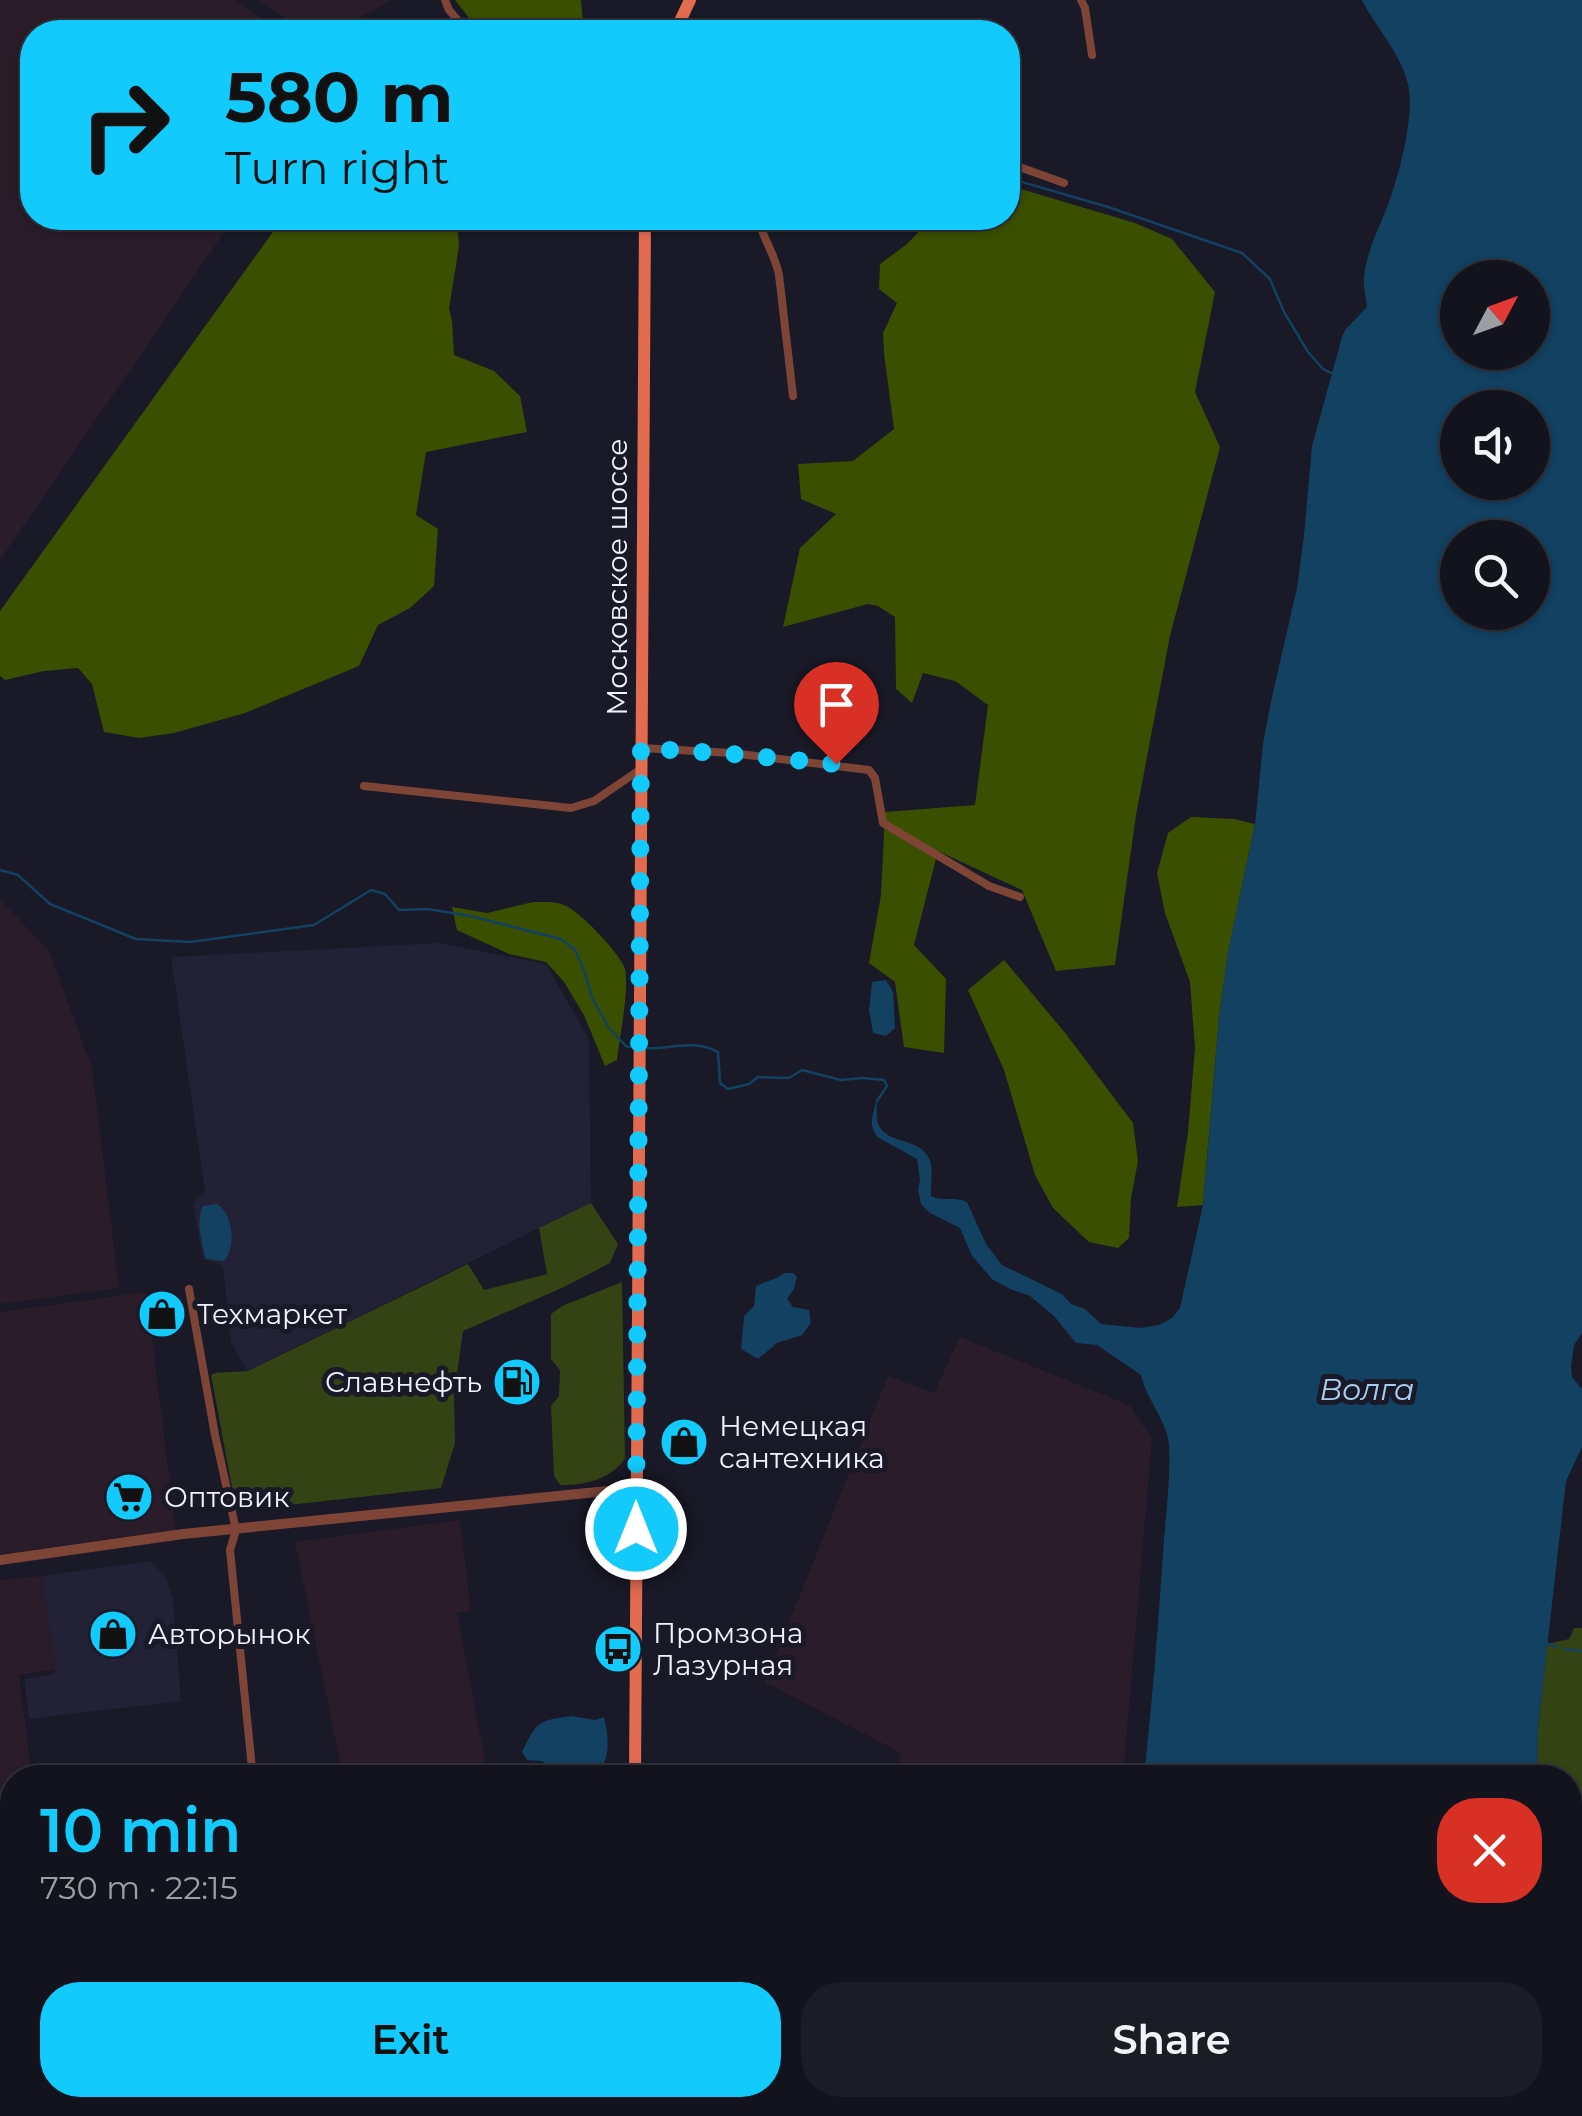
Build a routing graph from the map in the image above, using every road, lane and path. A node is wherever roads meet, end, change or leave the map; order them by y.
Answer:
1 (1081, 0) edge
2 (1092, 56) dead end
3 (1020, 167) edge
4 (1064, 183) dead end
5 (645, 230) edge
6 (762, 230) edge
7 (793, 396) dead end
8 (641, 748) junction
9 (641, 769) junction
10 (364, 786) dead end
11 (1020, 897) dead end
12 (189, 1290) dead end
13 (637, 1488) junction
14 (236, 1530) junction
15 (0, 1560) edge
16 (253, 1765) edge
17 (635, 1765) edge

1 - 2 street
3 - 4 street
5 - 8 main road, Московское шоссе
6 - 7 street
8 - 9 main road, Московское шоссе
8 - 11 street
9 - 10 street
9 - 13 main road, Московское шоссе
12 - 14 street
13 - 14 street
13 - 17 main road, Московское шоссе
14 - 15 street
14 - 16 street

